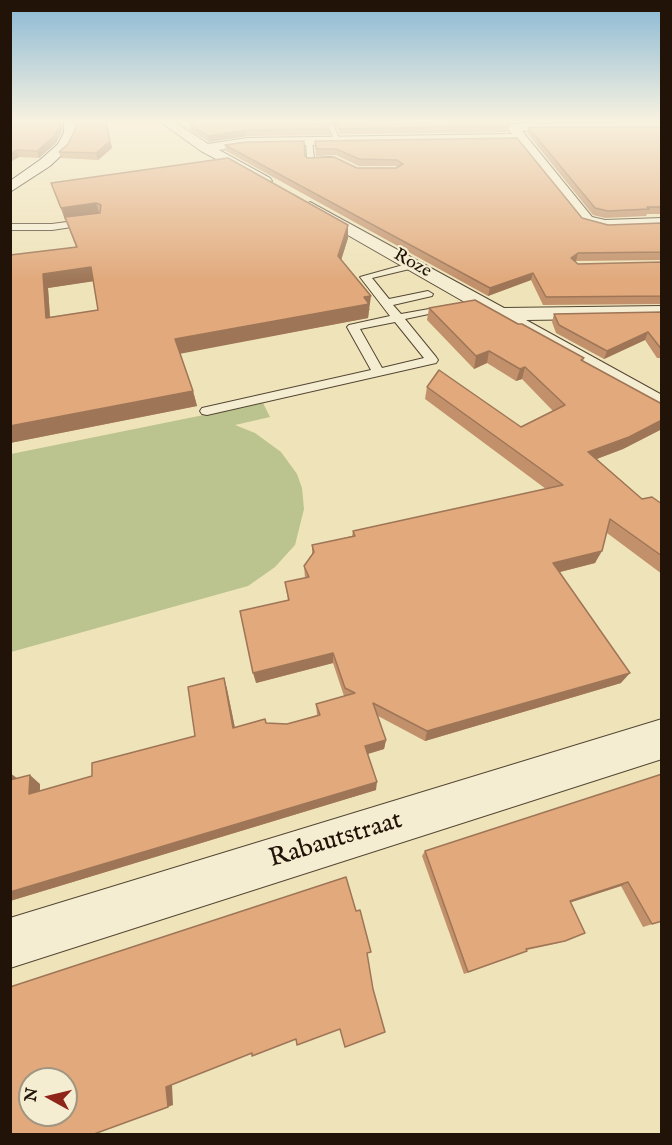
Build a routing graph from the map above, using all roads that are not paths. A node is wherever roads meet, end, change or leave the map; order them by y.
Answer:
1 (30, 173) edge
2 (251, 173) edge
3 (548, 173) edge
4 (275, 187) edge
5 (10, 188) edge
6 (295, 198) edge
7 (100, 220) edge
8 (662, 223) edge
9 (10, 226) edge
10 (414, 265) junction
11 (428, 294) dead end
12 (478, 301) junction
13 (386, 303) junction
14 (662, 312) edge
15 (501, 314) junction
16 (397, 317) junction
17 (378, 372) junction
18 (662, 405) edge
19 (207, 411) dead end
20 (662, 739) edge
21 (10, 943) edge

1 - 5 street
2 - 4 street
3 - 8 street
6 - 10 street, Roze
7 - 9 lane
10 - 12 street, Roze
10 - 13 lane
11 - 13 lane
12 - 15 street, Roze
12 - 16 lane
13 - 16 lane
14 - 15 street
15 - 18 street, Roze
16 - 17 lane
16 - 17 lane
17 - 19 lane
20 - 21 street, Rabautstraat

